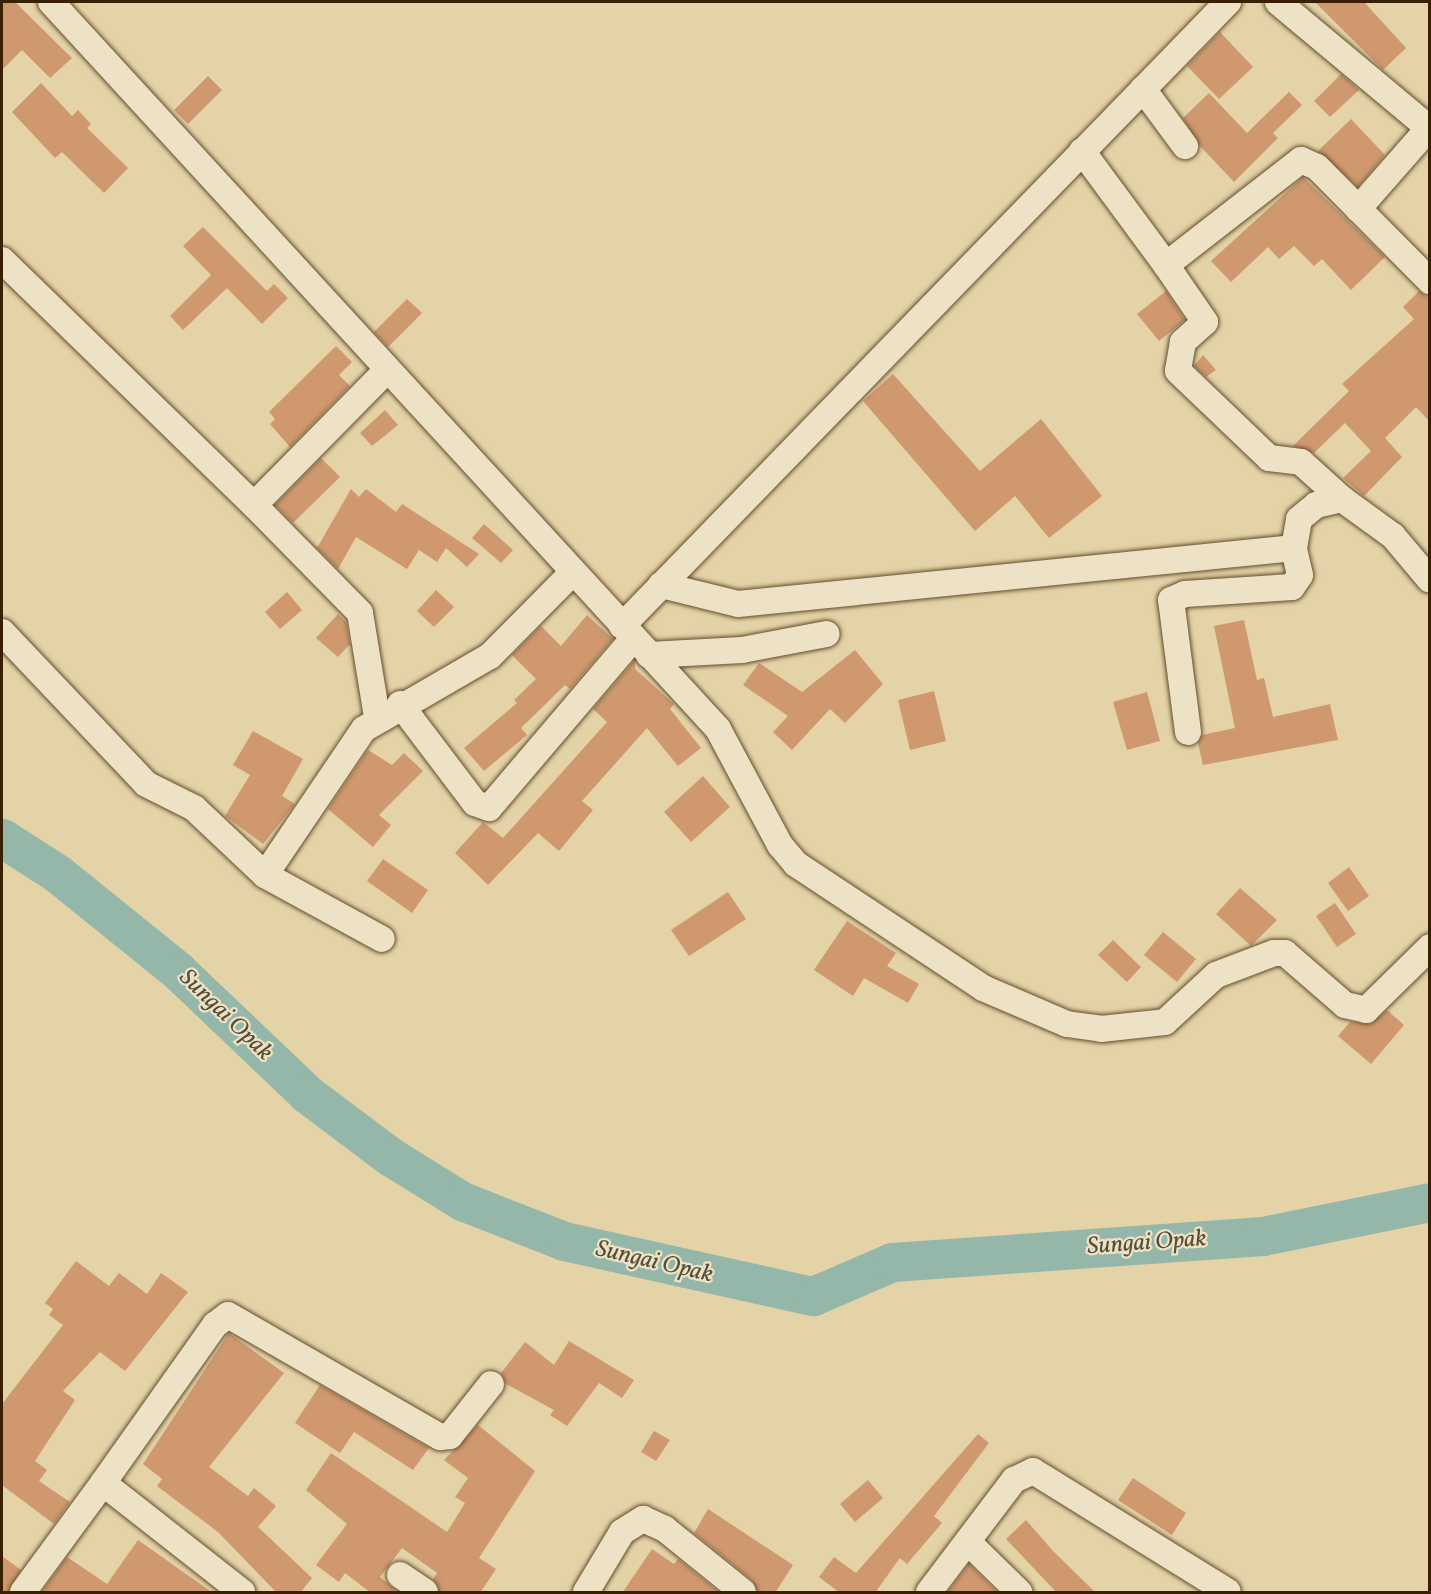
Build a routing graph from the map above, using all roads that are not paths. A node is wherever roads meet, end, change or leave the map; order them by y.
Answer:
1 (51, 2) edge
2 (1228, 2) edge
3 (1278, 2) edge
4 (1143, 89) junction
5 (1429, 129) edge
6 (1185, 147) dead end
7 (1082, 151) junction
8 (1358, 209) junction
9 (2, 260) edge
10 (1166, 264) junction
11 (1430, 281) edge
12 (387, 370) junction
13 (1342, 499) junction
14 (254, 504) junction
15 (1294, 548) junction
16 (572, 573) junction
17 (1430, 580) edge
18 (660, 585) junction
19 (2, 632) edge
20 (827, 633) dead end
21 (634, 640) junction
22 (400, 704) junction
23 (377, 717) junction
24 (1188, 732) dead end
25 (268, 869) junction
26 (382, 939) dead end
27 (1430, 947) edge
28 (491, 1384) dead end
29 (103, 1483) junction
30 (970, 1544) junction
31 (400, 1575) dead end
32 (23, 1593) edge
33 (242, 1593) edge
34 (425, 1593) edge
35 (586, 1593) edge
36 (742, 1593) edge
37 (929, 1593) edge
38 (1019, 1593) edge
39 (1228, 1593) edge

1 - 12 street
2 - 4 street
3 - 5 street
4 - 6 street
4 - 7 street
5 - 8 street
7 - 10 street
7 - 18 street
8 - 10 street
8 - 11 street
9 - 14 street
10 - 13 street
12 - 14 street
12 - 16 street
13 - 15 street
13 - 17 street
14 - 23 street
15 - 18 street
15 - 24 street
16 - 21 street
16 - 22 street
18 - 21 street
19 - 25 street
20 - 21 street
21 - 22 street
21 - 27 street
22 - 23 street
23 - 25 street
25 - 26 street
28 - 29 street
29 - 32 street
29 - 33 street
30 - 37 street
30 - 38 street
30 - 39 street
31 - 34 street
35 - 36 street

